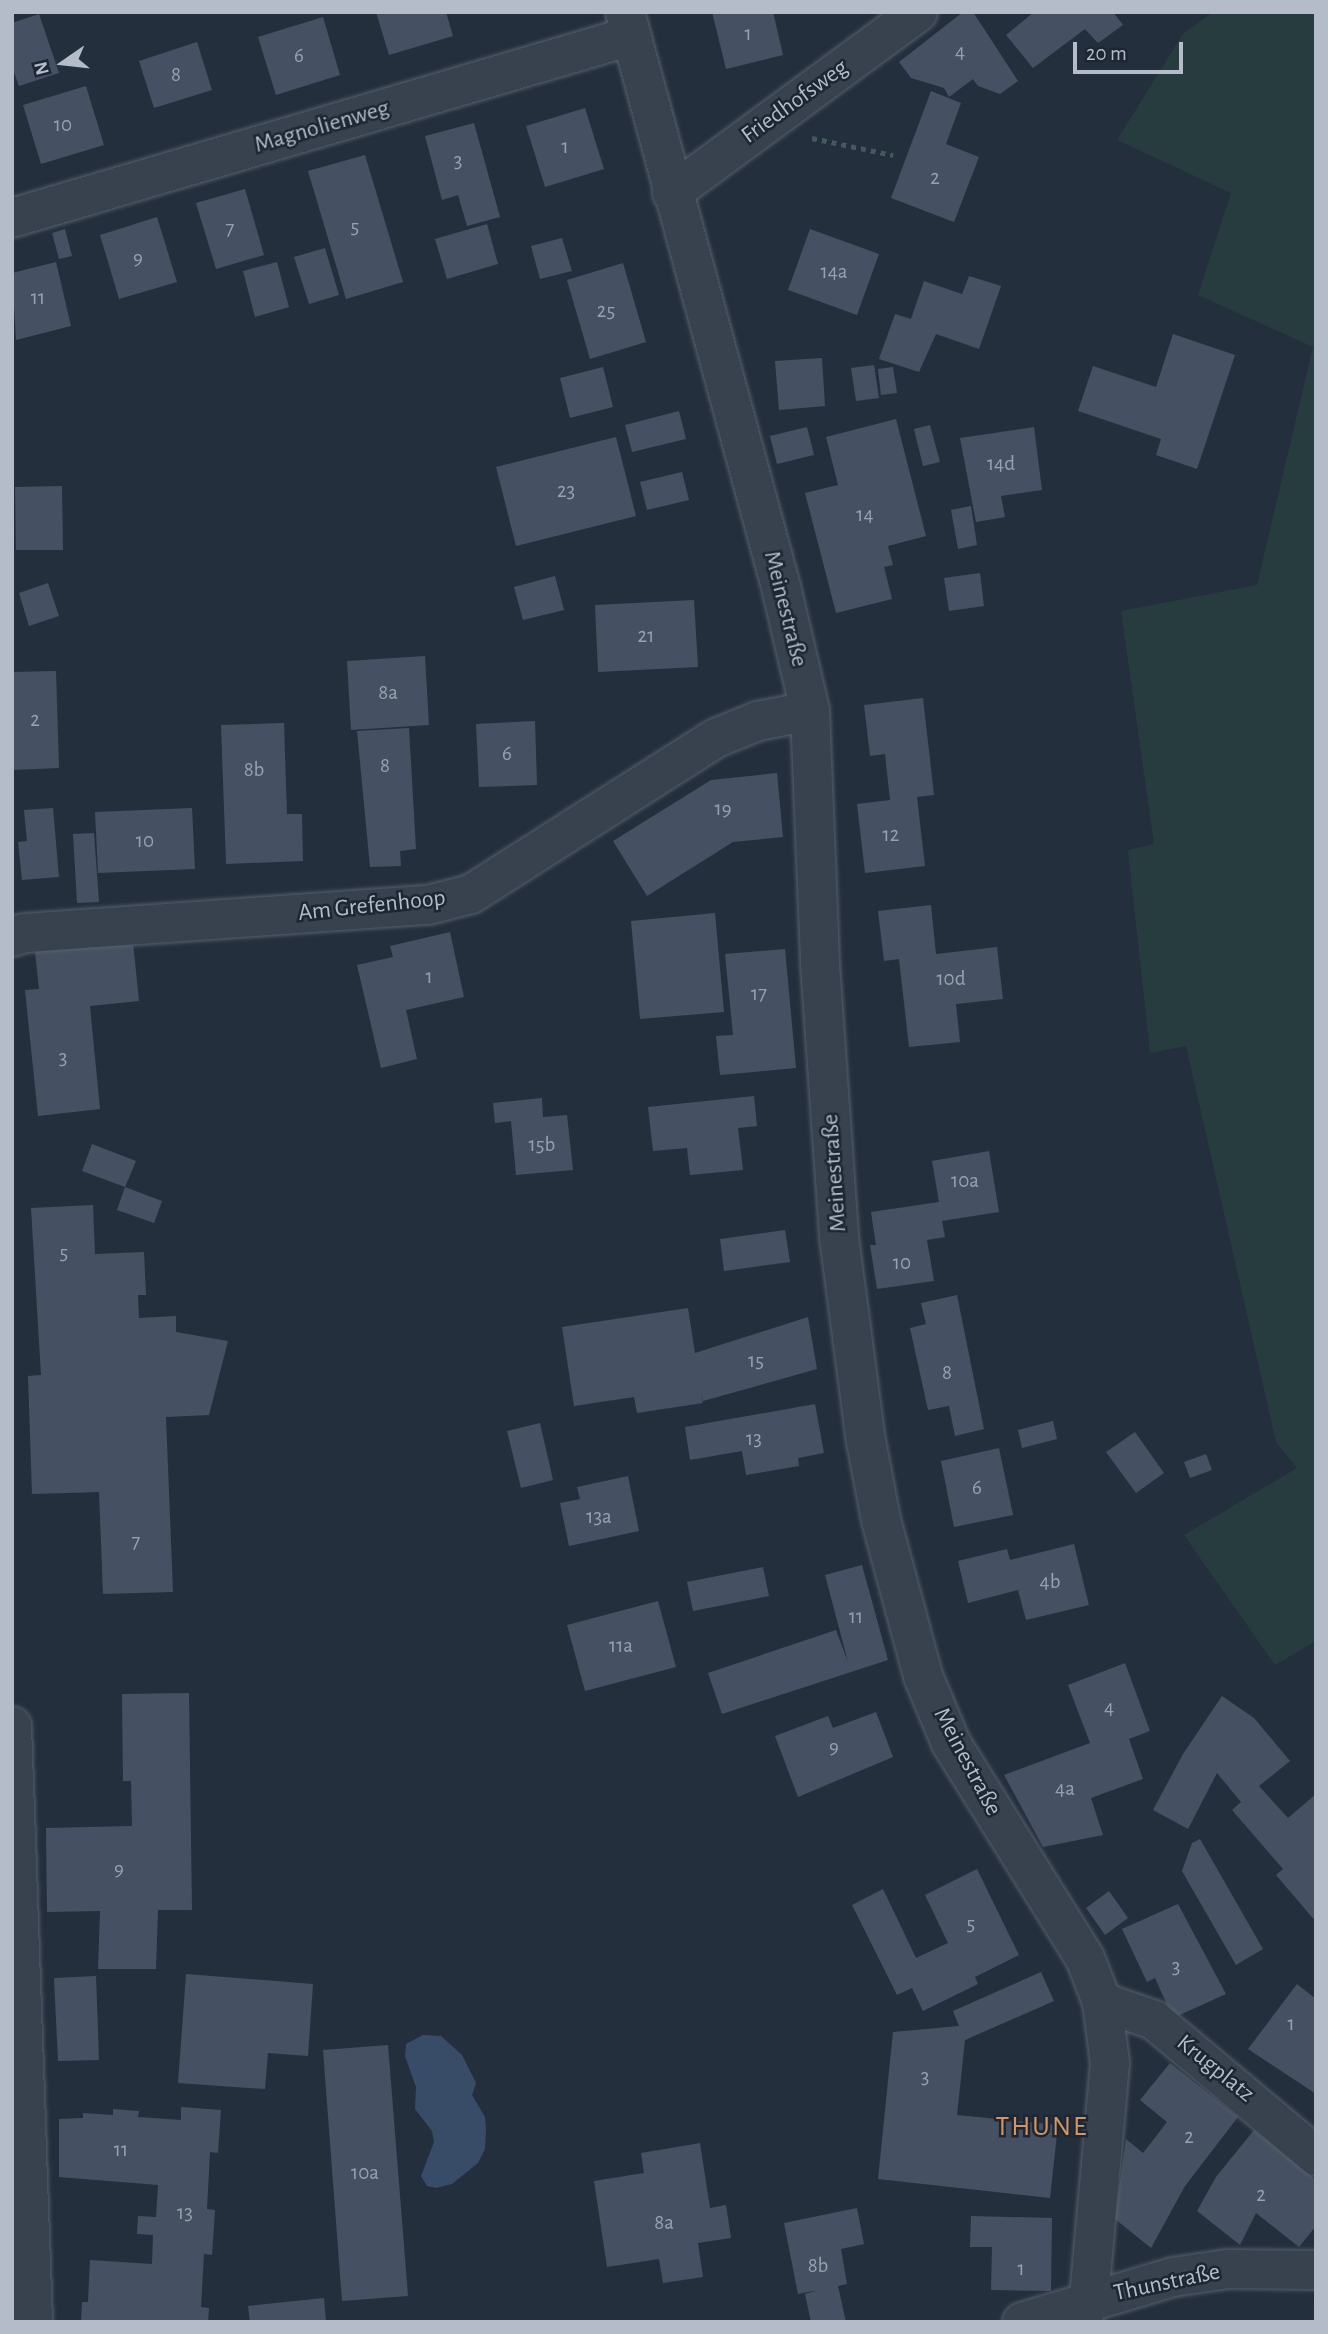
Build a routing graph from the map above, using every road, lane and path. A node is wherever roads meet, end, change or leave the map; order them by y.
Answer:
1 (918, 12) edge
2 (628, 24) edge
3 (764, 125) junction
4 (893, 155) dead end
5 (672, 193) junction
6 (12, 218) edge
7 (810, 711) junction
8 (12, 937) edge
9 (12, 1726) edge
10 (17, 1994) edge
11 (1102, 2002) junction
12 (1316, 2157) edge
13 (1316, 2270) edge
14 (1085, 2311) edge
15 (33, 2322) edge
16 (1022, 2322) edge

1 - 3 street, Friedhofsweg
2 - 5 street, Meinestraße
2 - 6 street, Magnolienweg
3 - 4 path
3 - 5 street, Friedhofsweg
5 - 7 street, Meinestraße
7 - 8 street, Am Grefenhoop
7 - 11 street, Meinestraße
9 - 10 street
10 - 15 street
11 - 12 street, Krugplatz
11 - 14 street, Meinestraße
13 - 14 street, Thunstraße
14 - 16 street, Thunstraße

